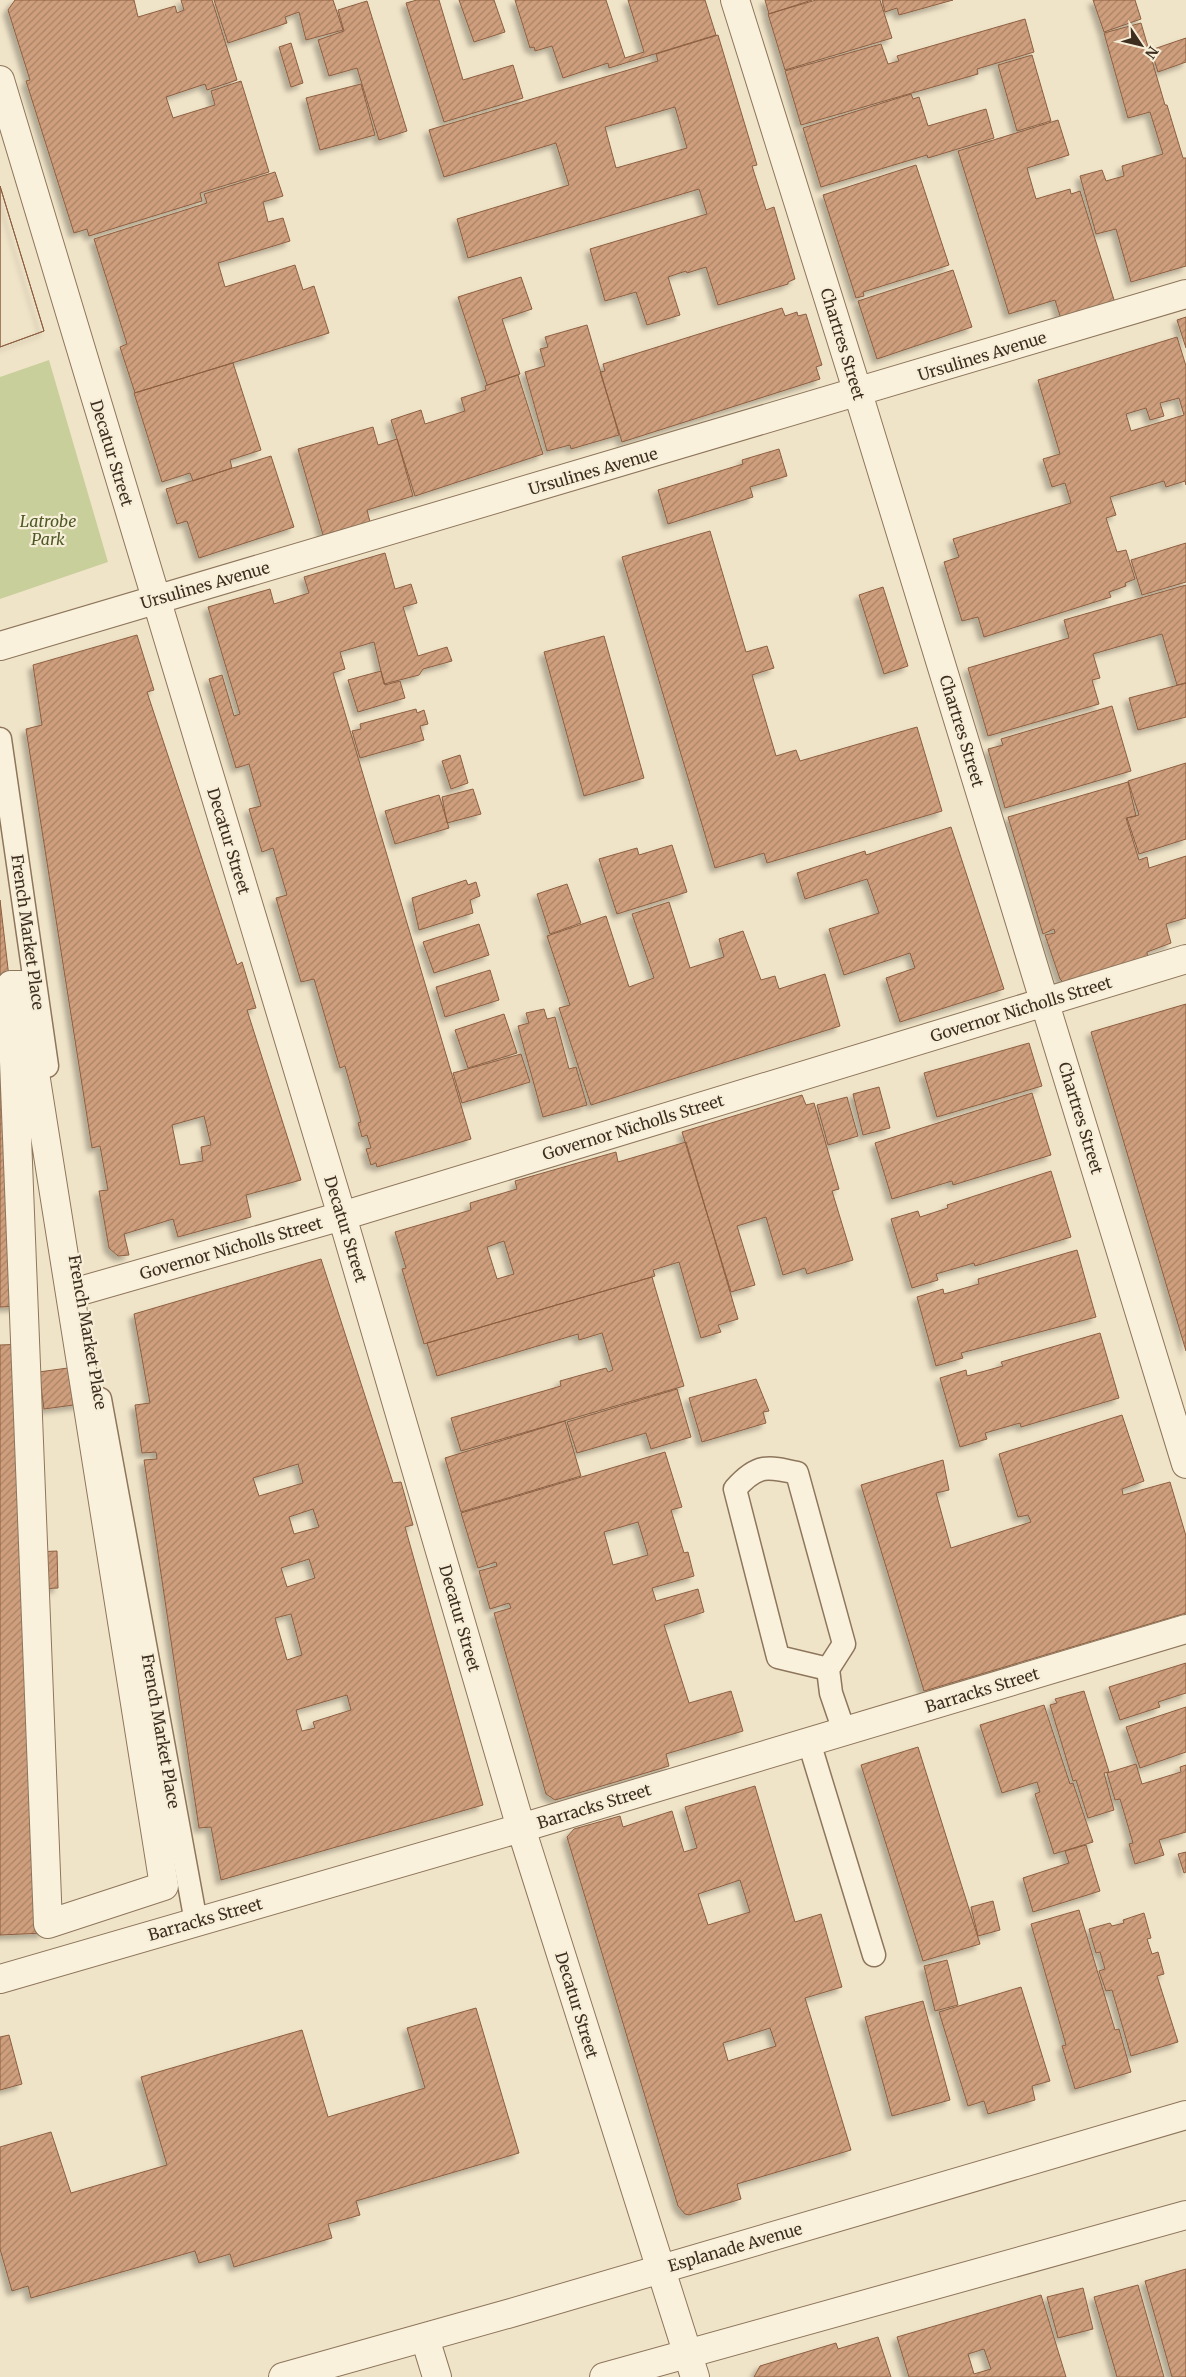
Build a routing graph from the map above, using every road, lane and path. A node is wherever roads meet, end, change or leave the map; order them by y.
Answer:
1 (735, 0) edge
2 (0, 80) edge
3 (1186, 294) edge
4 (858, 393) junction
5 (156, 599) junction
6 (0, 646) edge
7 (0, 739) edge
8 (1186, 959) edge
9 (1046, 1001) junction
10 (342, 1216) junction
11 (80, 1291) junction
12 (1186, 1464) edge
13 (1186, 1630) edge
14 (828, 1668) junction
15 (844, 1731) junction
16 (809, 1742) junction
17 (522, 1828) junction
18 (164, 1886) joint
19 (196, 1922) junction
20 (874, 1955) dead end
21 (0, 1979) edge
22 (1186, 2114) edge
23 (1186, 2215) edge
24 (660, 2269) junction
25 (425, 2338) junction
26 (691, 2365) edge
27 (284, 2377) edge
28 (437, 2377) edge
29 (604, 2377) edge

1 - 4 street, Chartres Street
2 - 5 street, Decatur Street
3 - 4 street, Ursulines Avenue
4 - 5 street, Ursulines Avenue
4 - 9 street, Chartres Street
5 - 6 street, Ursulines Avenue
5 - 10 street, Decatur Street
7 - 11 lane, French Market Place
8 - 9 street, Governor Nicholls Street
9 - 10 street, Governor Nicholls Street
9 - 12 street, Chartres Street
10 - 11 street, Governor Nicholls Street
10 - 17 street, Decatur Street
11 - 19 lane, French Market Place
13 - 15 street, Barracks Street
14 - 14 lane
14 - 15 lane
15 - 16 street, Barracks Street
16 - 17 street, Barracks Street
16 - 20 lane
17 - 19 street, Barracks Street
17 - 24 street, Decatur Street
18 - 18 street
19 - 21 street, Barracks Street
22 - 24 street, Esplanade Avenue
23 - 26 street
24 - 25 street, Esplanade Avenue
24 - 26 street, Decatur Street
25 - 27 street, Esplanade Avenue
25 - 28 street
26 - 29 street

